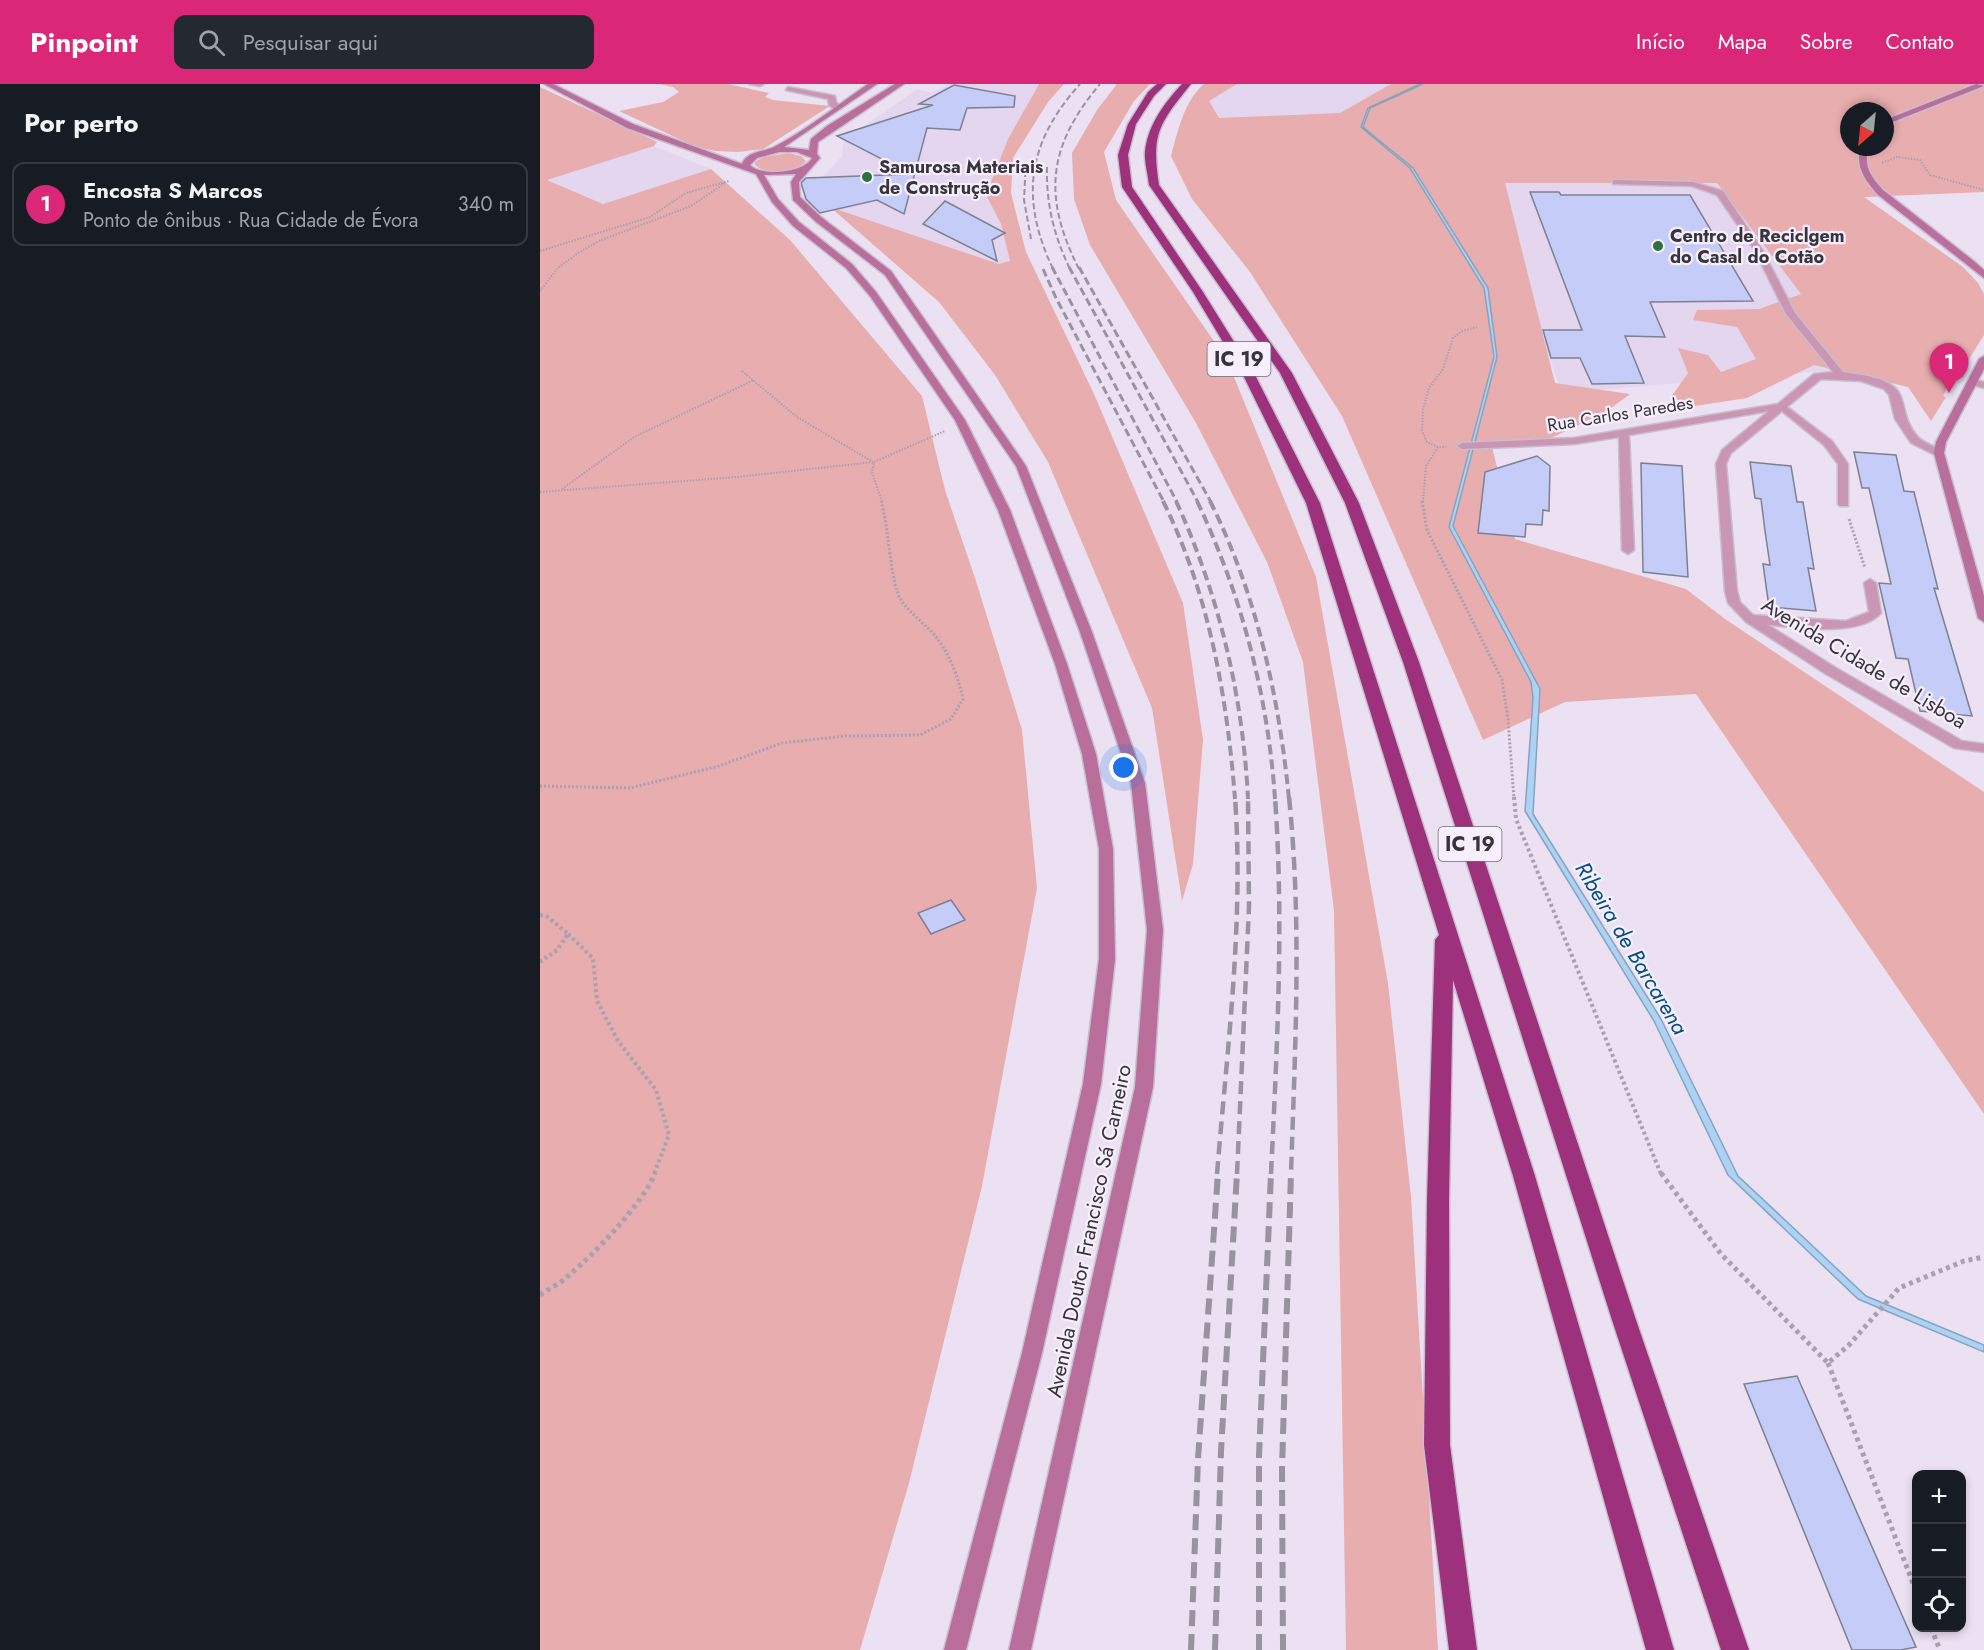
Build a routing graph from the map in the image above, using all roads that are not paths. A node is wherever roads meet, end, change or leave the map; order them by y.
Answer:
1 (548, 84) edge
2 (753, 84) edge
3 (760, 84) edge
4 (811, 84) edge
5 (873, 84) edge
6 (900, 84) edge
7 (1162, 84) edge
8 (1187, 84) edge
9 (1982, 84) edge
10 (798, 88) edge
11 (826, 89) dead end
12 (779, 94) dead end
13 (818, 94) junction
14 (838, 108) junction
15 (1894, 119) edge
16 (774, 150) junction
17 (695, 151) junction
18 (761, 153) junction
19 (813, 154) junction
20 (1862, 156) edge
21 (803, 170) junction
22 (754, 171) junction
23 (1616, 182) dead end
24 (1984, 275) edge
25 (1984, 359) edge
26 (1839, 372) junction
27 (1972, 382) junction
28 (1984, 386) edge
29 (1782, 406) junction
30 (1624, 434) junction
31 (1462, 446) road end
32 (1940, 447) junction
33 (1844, 504) road end
34 (1628, 550) dead end
35 (1870, 583) road end
36 (1984, 618) edge
37 (1750, 619) junction
38 (1984, 748) edge
39 (1445, 924) junction
40 (955, 1650) edge
41 (1020, 1650) edge
42 (1463, 1650) edge
43 (1660, 1650) edge
44 (1735, 1650) edge

1 - 17 main road
2 - 3 street
4 - 10 street
5 - 14 main road
6 - 19 main road
7 - 39 highway, IC 19
8 - 44 highway, IC 19
9 - 15 main road
10 - 12 street
10 - 13 street
11 - 13 street
13 - 14 street
14 - 16 main road
16 - 18 main road
16 - 19 main road
17 - 18 main road
17 - 22 main road
18 - 22 main road
19 - 21 main road, Avenida Doutor Francisco Sá Carneiro
20 - 24 main road
21 - 22 main road
21 - 41 main road, Avenida Doutor Francisco Sá Carneiro
22 - 40 main road, Avenida Doutor Francisco Sá Carneiro
23 - 26 street
25 - 27 main road
26 - 29 street, Avenida Cidade de Lisboa
26 - 32 street
27 - 28 street
27 - 32 main road
29 - 30 street, Rua Carlos Paredes
29 - 33 street
29 - 37 street, Avenida Cidade de Lisboa
30 - 31 street, Rua Carlos Paredes
30 - 34 street
32 - 36 main road
35 - 37 street
37 - 38 street, Avenida Cidade de Lisboa
39 - 42 highway
39 - 43 highway, IC 19

